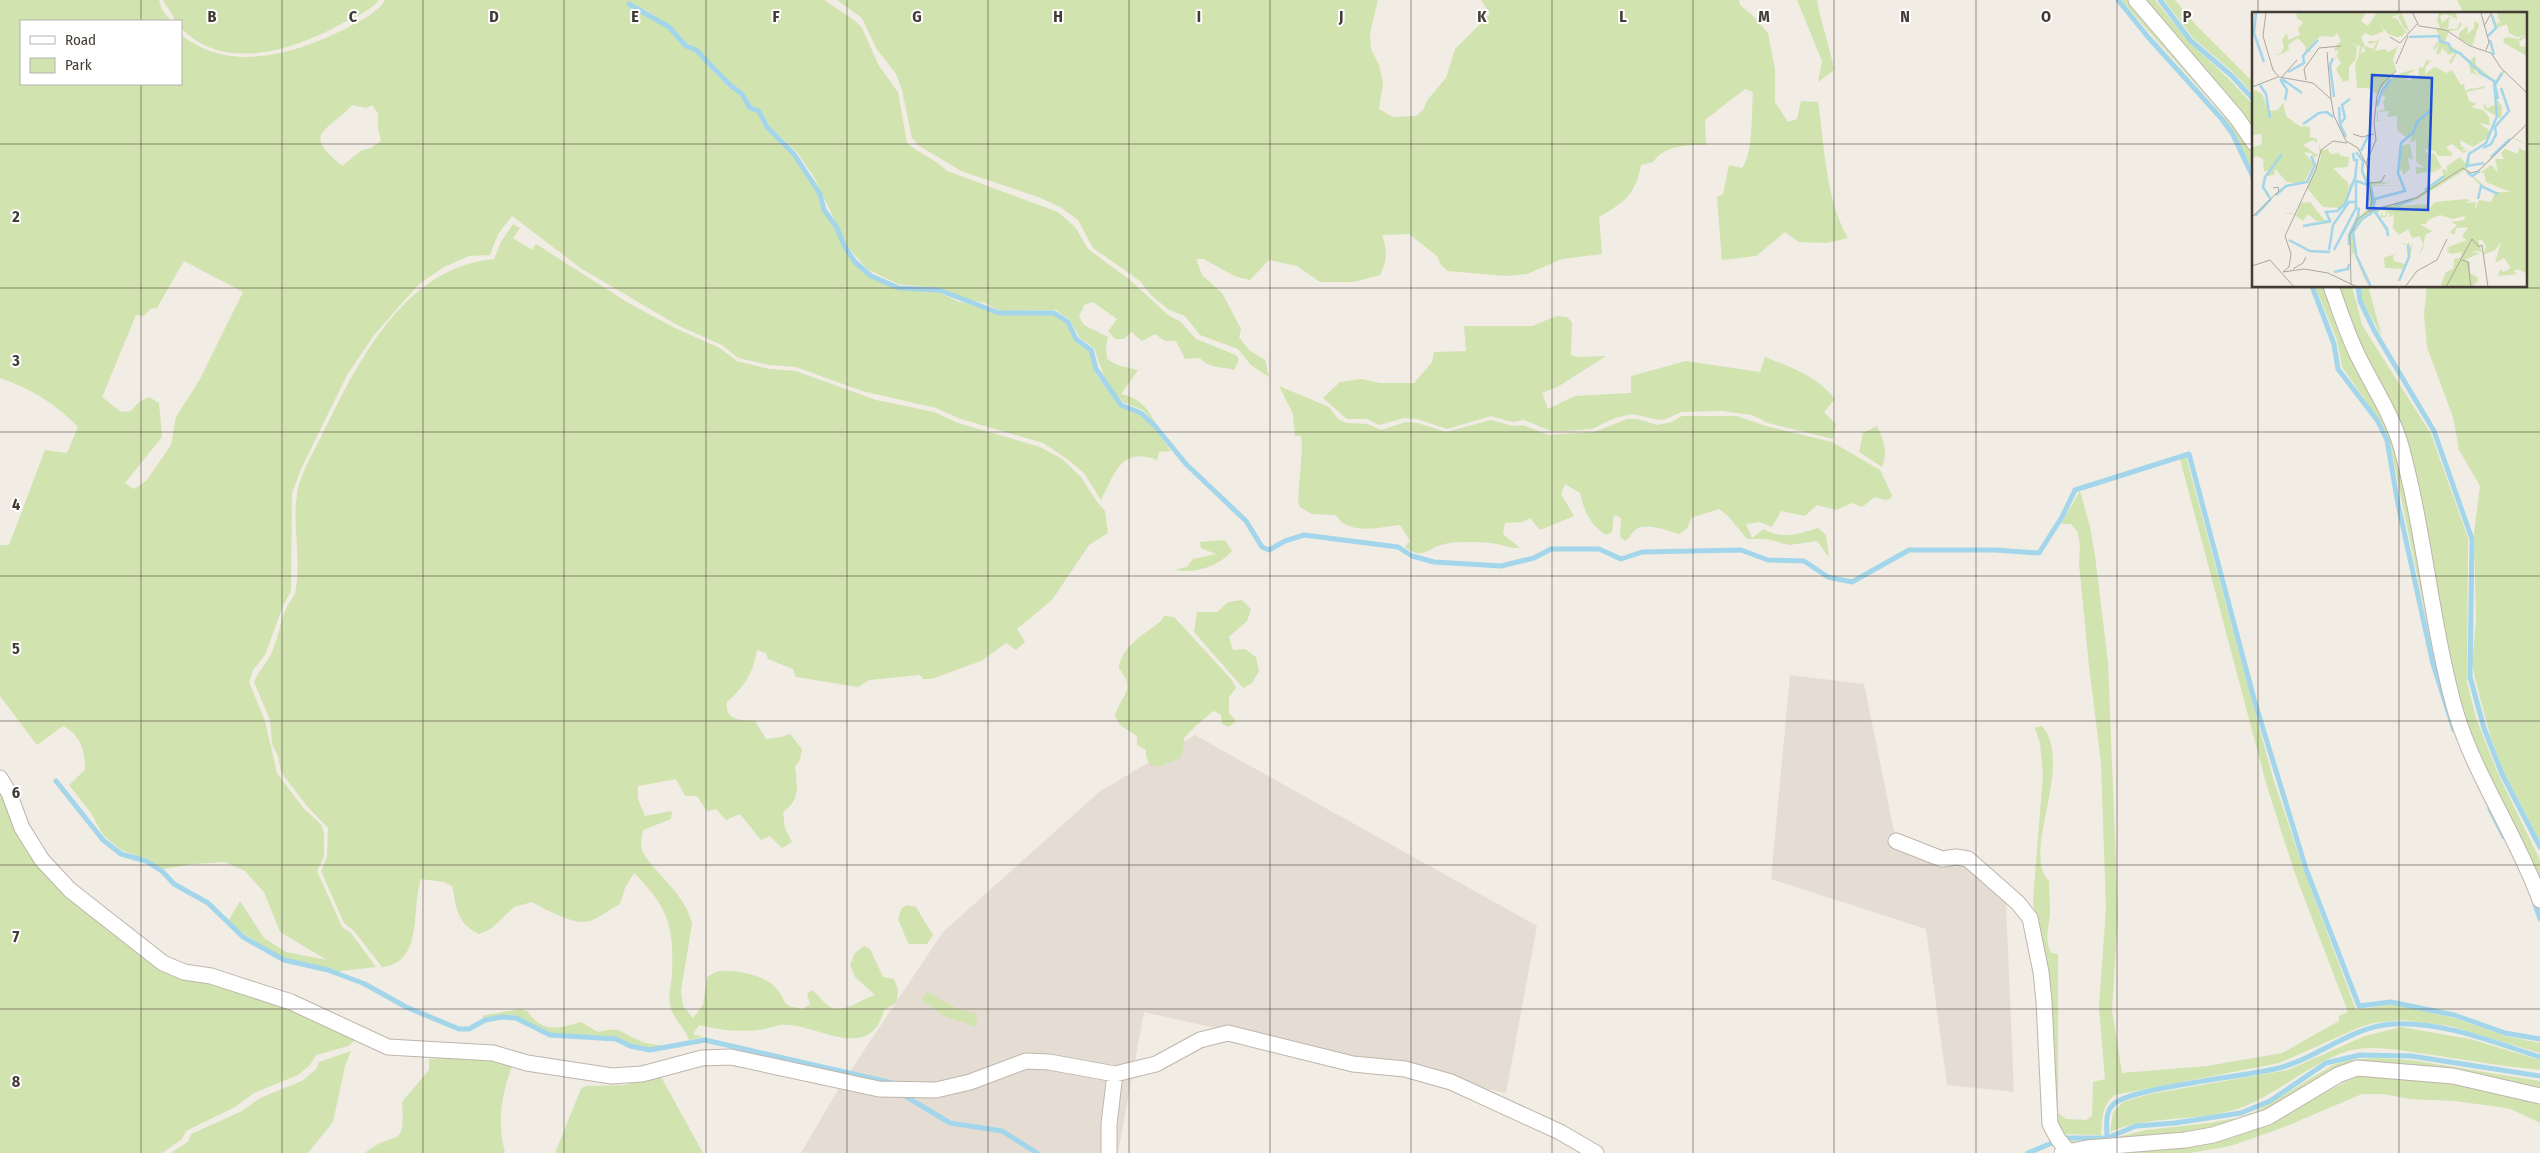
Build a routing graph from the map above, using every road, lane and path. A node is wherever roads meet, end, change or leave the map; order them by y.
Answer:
1 (2136, 0) edge
2 (2252, 140) edge
3 (2331, 288) edge
4 (0, 778) edge
5 (1896, 842) dead end
6 (2540, 900) edge
7 (1115, 1074) junction
8 (2540, 1096) edge
9 (2065, 1152) edge
10 (1109, 1153) edge
11 (1596, 1153) edge

1 - 2 street
3 - 6 street
4 - 7 street
5 - 9 street
7 - 10 street
7 - 11 street
8 - 9 street

